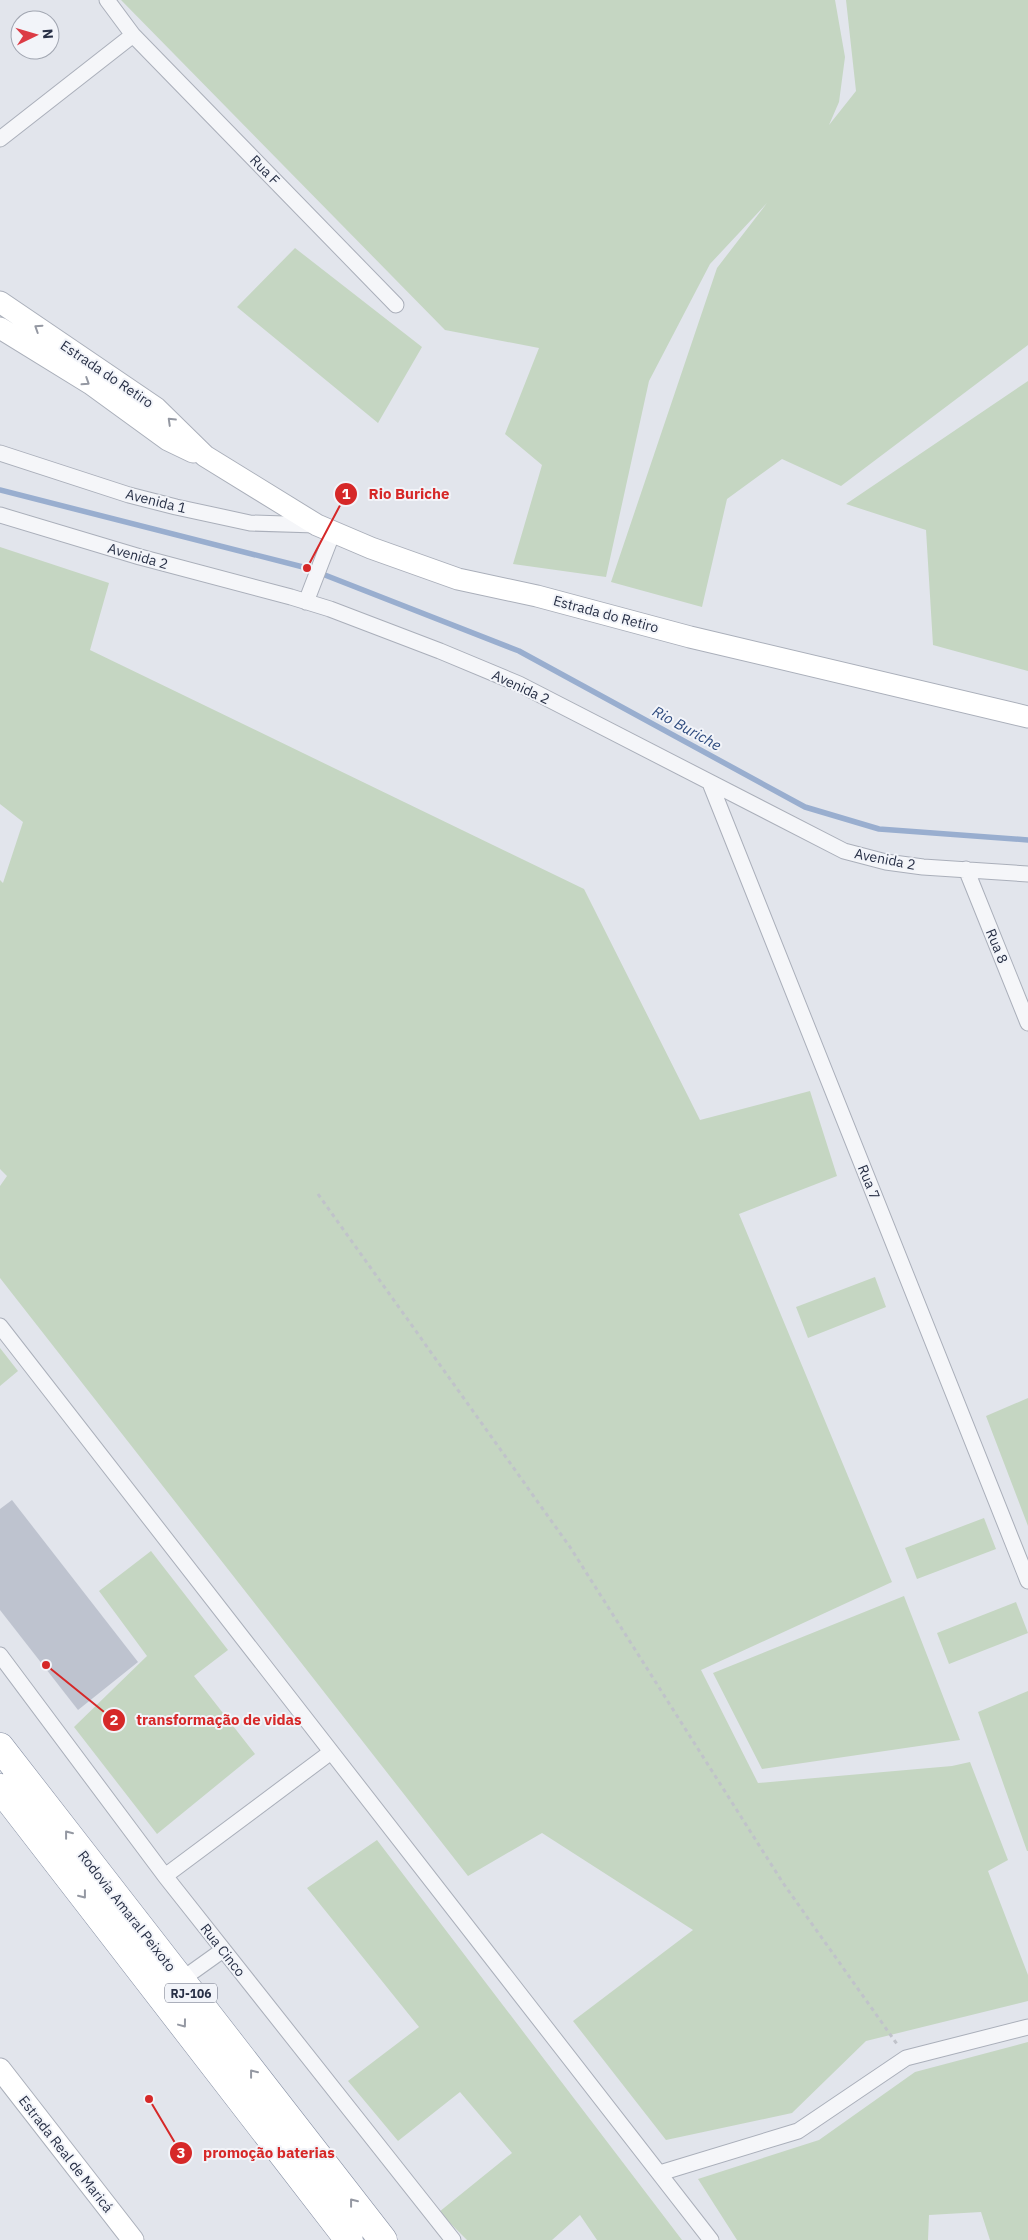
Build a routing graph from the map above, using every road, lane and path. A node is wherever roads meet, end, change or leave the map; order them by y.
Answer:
1 (106, 0) edge
2 (133, 35) junction
3 (0, 139) edge
4 (0, 302) edge
5 (396, 305) dead end
6 (0, 328) edge
7 (0, 453) edge
8 (206, 456) junction
9 (0, 515) edge
10 (325, 528) junction
11 (306, 602) junction
12 (1028, 717) edge
13 (710, 782) junction
14 (966, 869) junction
15 (1028, 874) edge
16 (1028, 1023) edge
17 (318, 1194) dead end
18 (0, 1326) edge
19 (1028, 1581) edge
20 (0, 1655) edge
21 (0, 1747) edge
22 (331, 1752) junction
23 (0, 1788) edge
24 (165, 1876) junction
25 (223, 1950) junction
26 (181, 1980) junction
27 (1028, 2027) edge
28 (906, 2058) junction
29 (0, 2069) edge
30 (660, 2172) junction
31 (133, 2240) edge
32 (349, 2240) edge
33 (383, 2240) edge
34 (453, 2240) edge
35 (711, 2240) edge

1 - 2 street, Rua F
2 - 3 street
2 - 5 street, Rua F
8 -> 4 street, Estrada do Retiro
6 -> 8 street, Estrada do Retiro
7 - 10 street, Avenida 1
8 - 10 street, Estrada do Retiro
9 - 11 street, Avenida 2
10 - 11 street
10 - 12 street, Estrada do Retiro
11 - 13 street, Avenida 2
13 - 14 street, Avenida 2
13 - 19 street, Rua 7
14 - 15 street, Avenida 2
14 - 16 street, Rua 8
17 - 28 path
18 - 22 street
20 - 24 street, Rua Cinco
26 -> 21 highway, Rodovia Amaral Peixoto / RJ-106
22 - 24 street
22 - 30 street
23 -> 32 highway, Rodovia Amaral Peixoto / RJ-106
24 - 25 street, Rua Cinco
25 - 26 street
25 - 34 street, Rua Cinco
33 -> 26 highway, Rodovia Amaral Peixoto / RJ-106
27 - 28 street
28 - 30 street
29 - 31 street, Estrada Real de Maricá
30 - 35 street

